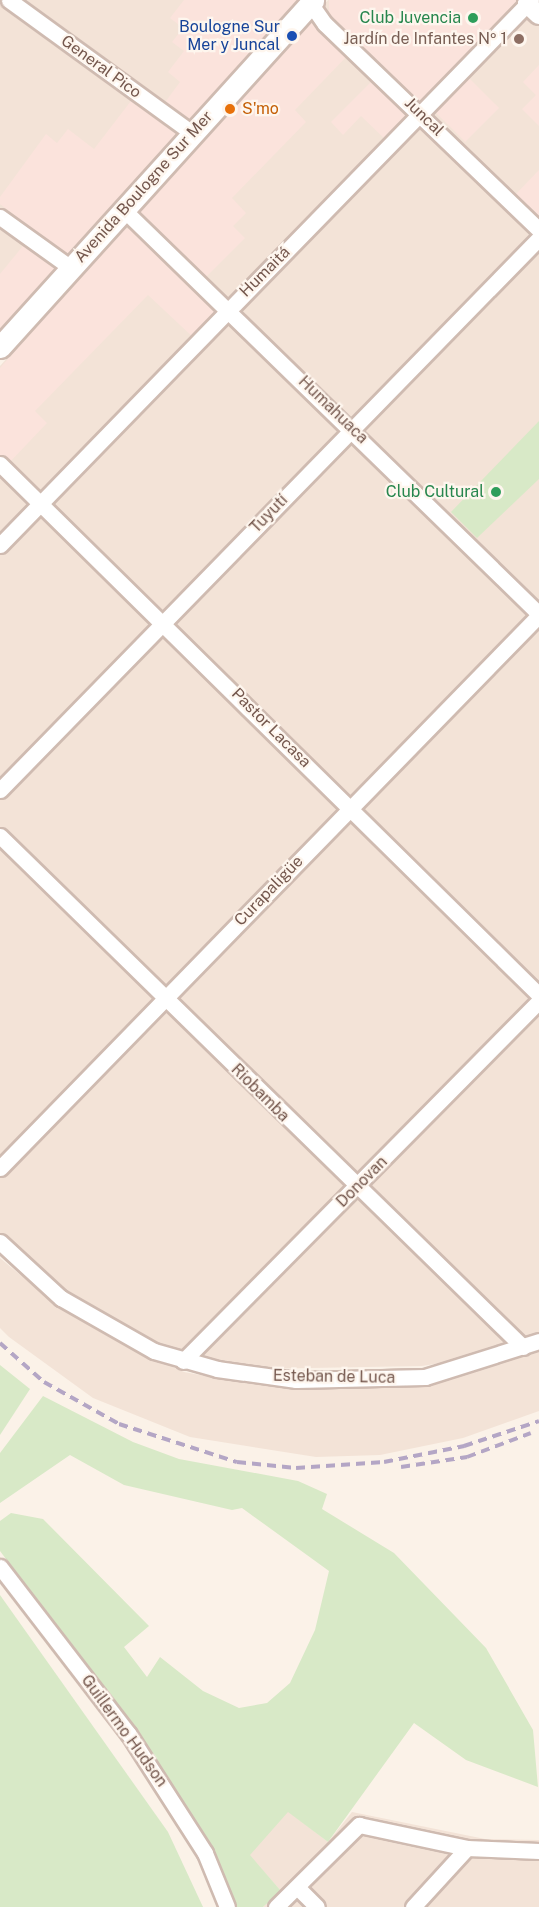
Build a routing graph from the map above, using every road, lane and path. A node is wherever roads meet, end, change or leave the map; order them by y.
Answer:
1 (9, 0) edge
2 (311, 1) edge
3 (532, 6) edge
4 (421, 114) junction
5 (192, 133) junction
6 (123, 209) junction
7 (0, 216) edge
8 (539, 230) edge
9 (539, 238) edge
10 (71, 268) junction
11 (228, 309) junction
12 (0, 347) edge
13 (353, 428) junction
14 (0, 464) edge
15 (41, 504) junction
16 (0, 545) edge
17 (539, 614) edge
18 (163, 622) junction
19 (0, 790) edge
20 (350, 806) junction
21 (0, 836) edge
22 (539, 995) edge
23 (165, 998) junction
24 (539, 1001) edge
25 (0, 1168) edge
26 (356, 1188) junction
27 (0, 1242) edge
28 (539, 1341) edge
29 (524, 1347) junction
30 (183, 1361) junction
31 (0, 1567) edge
32 (467, 1848) junction
33 (539, 1851) edge
34 (297, 1887) junction
35 (226, 1907) edge
36 (276, 1907) edge
37 (317, 1907) edge
38 (413, 1907) edge

1 - 5 street, General Pico
2 - 4 street, Juncal
2 - 5 main road, Avenida Boulogne Sur Mer
3 - 4 street, Humaitá
4 - 8 street, Juncal
4 - 11 street, Humaitá
5 - 6 main road, Avenida Boulogne Sur Mer
6 - 10 main road, Avenida Boulogne Sur Mer
6 - 11 street, Humahuaca
7 - 10 street
9 - 13 street, Tuyutí
10 - 12 main road, Avenida Boulogne Sur Mer
11 - 13 street, Humahuaca
11 - 15 street, Humaitá
13 - 17 street, Humahuaca
13 - 18 street, Tuyutí
14 - 15 street, Pastor Lacasa
15 - 16 street, Humaitá
15 - 18 street, Pastor Lacasa
17 - 20 street, Curapaligüe
18 - 19 street, Tuyutí
18 - 20 street, Pastor Lacasa
20 - 22 street, Pastor Lacasa
20 - 23 street, Curapaligüe
21 - 23 street, Riobamba
23 - 25 street, Curapaligüe
23 - 26 street, Riobamba
24 - 26 street, Donovan
26 - 29 street, Riobamba
26 - 30 street, Donovan
27 - 30 street, Esteban de Luca
28 - 29 street, Esteban de Luca
29 - 30 street, Esteban de Luca
31 - 35 street, Guillermo Hudson
32 - 33 street
32 - 34 street
32 - 38 street
34 - 36 street
34 - 37 street

